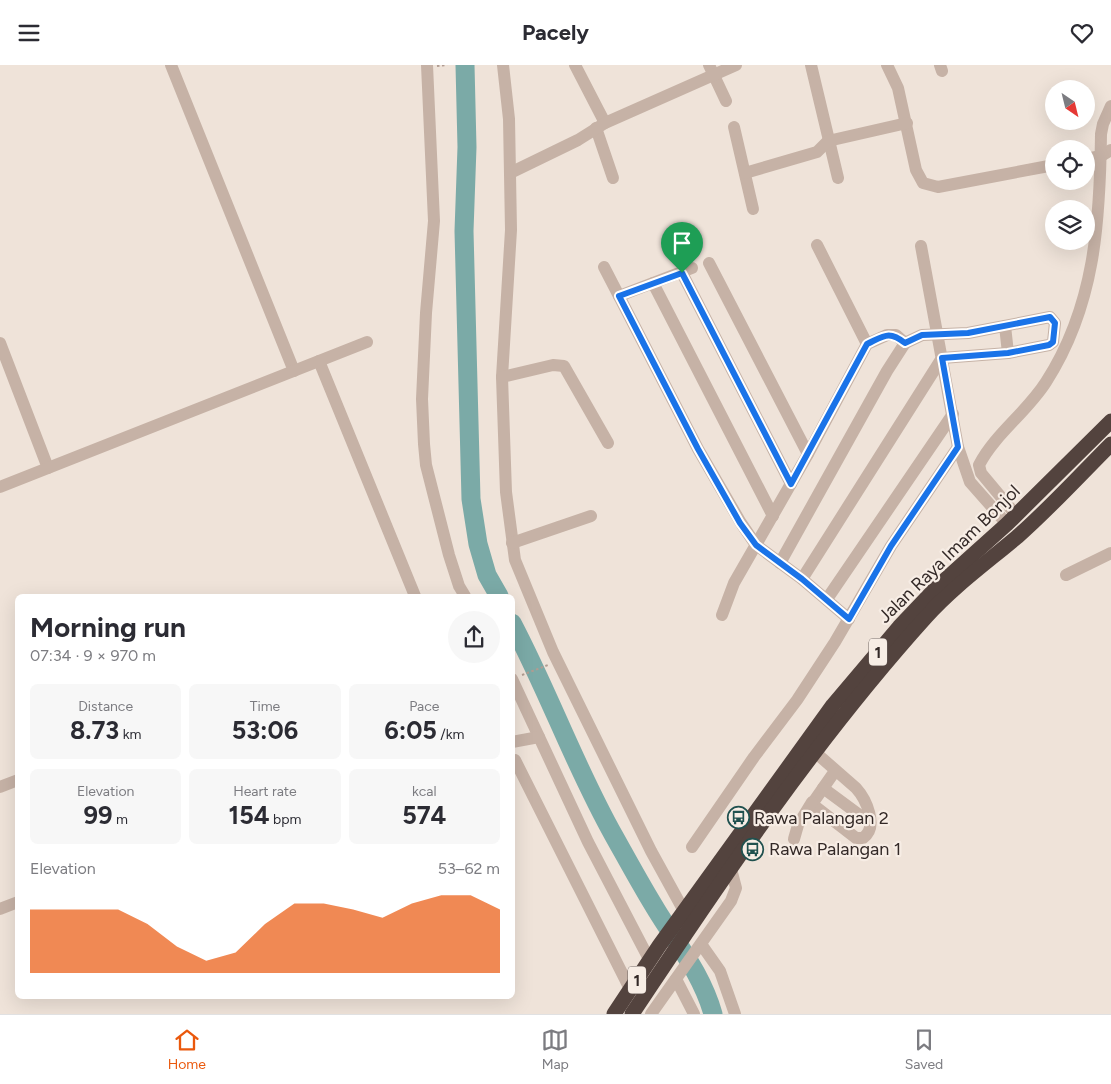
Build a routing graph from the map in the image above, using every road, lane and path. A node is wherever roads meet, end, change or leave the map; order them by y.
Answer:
1 (171, 65) edge
2 (427, 65) edge
3 (503, 65) edge
4 (575, 65) edge
5 (736, 65) edge
6 (811, 65) edge
7 (886, 65) edge
8 (710, 70) edge
9 (726, 101) dead end
10 (1111, 106) edge
11 (907, 123) junction
12 (601, 126) junction
13 (734, 127) dead end
14 (828, 141) junction
15 (1106, 153) edge
16 (1045, 167) edge
17 (510, 173) junction
18 (744, 173) junction
19 (613, 178) dead end
20 (838, 178) dead end
21 (1099, 189) junction
22 (1111, 198) edge
23 (753, 209) dead end
24 (817, 245) dead end
25 (921, 246) dead end
26 (709, 263) dead end
27 (604, 267) dead end
28 (653, 283) junction
29 (619, 296) junction
30 (1004, 326) junction
31 (939, 333) junction
32 (367, 342) dead end
33 (0, 343) edge
34 (905, 343) junction
35 (867, 344) junction
36 (1008, 353) junction
37 (942, 358) junction
38 (319, 361) junction
39 (294, 371) junction
40 (502, 377) junction
41 (953, 414) junction
42 (1111, 421) edge
43 (608, 443) dead end
44 (1111, 444) edge
45 (958, 447) junction
46 (808, 454) junction
47 (48, 468) junction
48 (791, 484) junction
49 (0, 487) edge
50 (591, 516) dead end
51 (773, 516) junction
52 (1012, 519) junction
53 (872, 533) junction
54 (1018, 536) junction
55 (512, 543) junction
56 (756, 545) junction
57 (891, 546) junction
58 (1111, 553) edge
59 (780, 563) junction
60 (1066, 575) dead end
61 (802, 579) junction
62 (414, 594) edge
63 (464, 594) edge
64 (827, 599) junction
65 (722, 615) dead end
66 (849, 619) junction
67 (547, 665) dead end
68 (526, 673) dead end
69 (515, 685) edge
70 (539, 737) junction
71 (515, 741) edge
72 (816, 753) junction
73 (515, 760) dead end
74 (835, 771) junction
75 (15, 781) edge
76 (0, 787) edge
77 (823, 788) junction
78 (812, 802) junction
79 (869, 822) junction
80 (794, 839) dead end
81 (692, 847) dead end
82 (731, 869) junction
83 (15, 903) edge
84 (0, 909) edge
85 (685, 919) junction
86 (699, 947) junction
87 (650, 961) junction
88 (677, 977) junction
89 (630, 989) junction
90 (736, 1012) edge
91 (614, 1014) edge
92 (632, 1014) edge
93 (651, 1014) edge
94 (694, 1014) edge

1 - 39 street
2 - 63 street
3 - 17 street
4 - 12 street
5 - 8 street
6 - 14 street
7 - 11 street
8 - 9 street
8 - 12 street
10 - 15 street
11 - 14 street
11 - 16 street
12 - 17 street
12 - 19 street
13 - 18 street
14 - 18 street
14 - 20 street
15 - 21 street
17 - 40 street
18 - 23 street
21 - 22 street
21 - 52 street
24 - 35 street
25 - 31 street
26 - 46 street
27 - 29 street
28 - 29 street
28 - 48 street
28 - 51 street
29 - 56 street
30 - 31 street
30 - 36 street
30 - 36 street
31 - 34 street
31 - 37 street
32 - 38 street
33 - 47 street
34 - 35 street
34 - 59 street
35 - 46 street
36 - 37 street
37 - 41 street
37 - 61 street
38 - 39 street
38 - 62 street
39 - 47 street
40 - 43 street
40 - 55 street
41 - 45 street
41 - 53 street
42 - 52 highway, Jalan Raya Imam Bonjol / 1
44 - 54 highway, Jalan Raya Imam Bonjol / 1
45 - 52 street
45 - 57 street
46 - 48 street
47 - 49 street
48 - 51 street
50 - 55 street
51 - 56 street
52 - 54 highway
52 - 85 highway, Jalan Raya Imam Bonjol / 1
53 - 57 street
53 - 64 street
54 - 72 highway, Jalan Raya Imam Bonjol / 1
55 - 85 street
56 - 59 street
56 - 65 street
57 - 66 street
58 - 60 street
59 - 61 street
61 - 64 street
64 - 66 street
66 - 81 street
67 - 68 path
69 - 70 street
70 - 71 street
70 - 87 street
72 - 74 street
72 - 82 highway, Jalan Raya Imam Bonjol / 1
73 - 89 street
74 - 77 street
74 - 79 street
75 - 76 street
77 - 78 street
77 - 79 street
78 - 79 street
78 - 80 street
82 - 85 highway, Jalan Raya Imam Bonjol / 1
82 - 86 street
83 - 84 street
85 - 87 highway, Jalan Raya Imam Bonjol / 1
85 - 92 highway, Jalan Raya Imam Bonjol / 1
86 - 88 street
86 - 90 street
87 - 89 highway, Jalan Raya Imam Bonjol / 1
88 - 93 street
88 - 94 street
89 - 91 highway, Jalan Raya Imam Bonjol / 1

